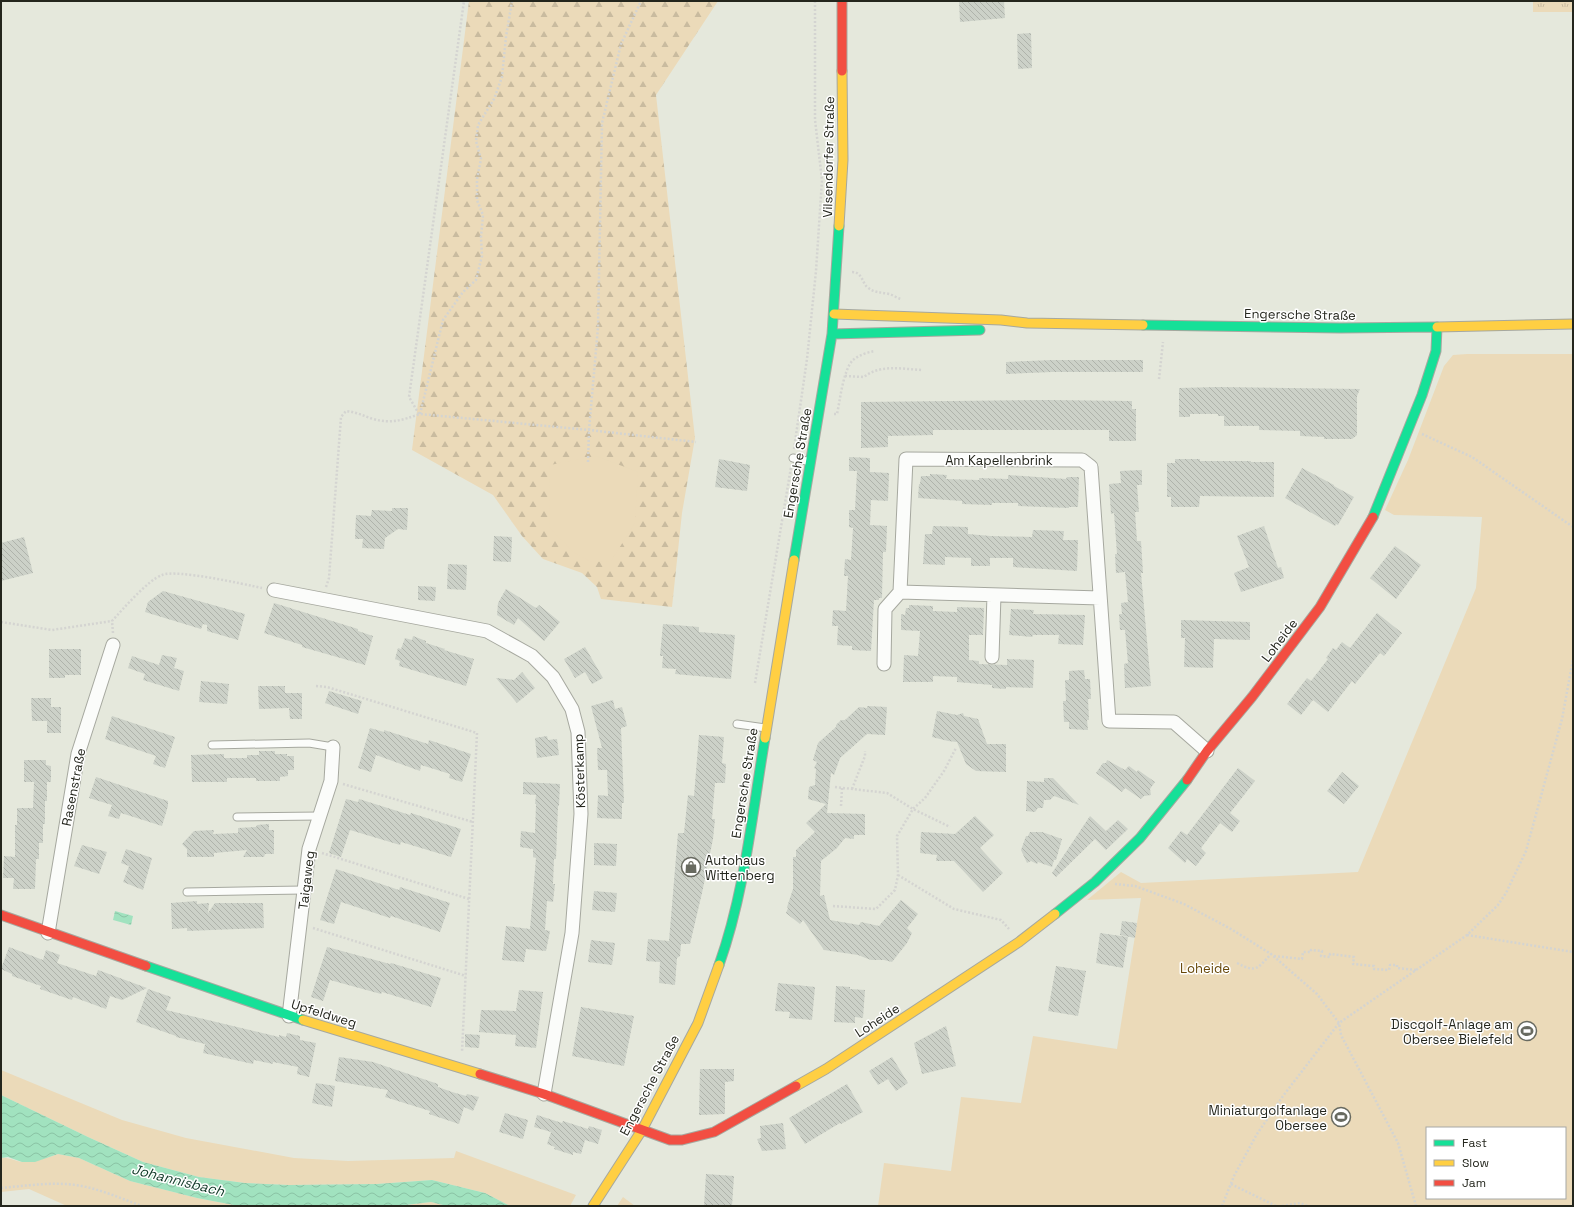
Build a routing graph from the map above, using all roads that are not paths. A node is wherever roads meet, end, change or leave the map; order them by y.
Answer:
1 (842, 1) edge
2 (834, 314) junction
3 (1027, 323) junction
4 (1573, 324) edge
5 (1437, 327) junction
6 (832, 334) junction
7 (793, 458) road end
8 (811, 462) junction
9 (274, 590) road end
10 (900, 592) junction
11 (994, 595) junction
12 (1100, 598) junction
13 (113, 645) road end
14 (992, 657) dead end
15 (884, 664) dead end
16 (737, 724) dead end
17 (766, 728) junction
18 (212, 745) dead end
19 (333, 747) joint
20 (1207, 750) junction
21 (320, 816) junction
22 (237, 817) dead end
23 (304, 890) junction
24 (187, 892) dead end
25 (1, 915) edge
26 (48, 932) junction
27 (289, 1016) junction
28 (544, 1094) junction
29 (642, 1130) junction
30 (593, 1206) edge

1 - 2 main road, Vilsendorfer Straße
2 - 3 main road, Engersche Straße
2 - 6 main road, Engersche Straße
3 - 5 main road, Engersche Straße
3 - 6 main road, Engersche Straße
4 - 5 main road, Engersche Straße
5 - 20 main road, Loheide
6 - 8 main road, Engersche Straße
7 - 8 lane
8 - 17 main road, Engersche Straße
9 - 28 street, Kösterkamp
10 - 11 street
10 - 12 street, Am Kapellenbrink
10 - 15 street
11 - 12 street
11 - 14 street
12 - 20 street, Am Kapellenbrink
13 - 26 street, Rasenstraße
16 - 17 lane
17 - 29 main road, Engersche Straße
18 - 19 lane
19 - 21 street, Taigaweg
20 - 29 main road, Loheide
21 - 22 lane
21 - 23 street, Taigaweg
23 - 24 lane
23 - 27 street, Taigaweg
25 - 26 main road, Upfeldweg
26 - 27 main road, Upfeldweg
27 - 28 main road, Upfeldweg
28 - 29 main road, Upfeldweg
29 - 30 main road, Engersche Straße

